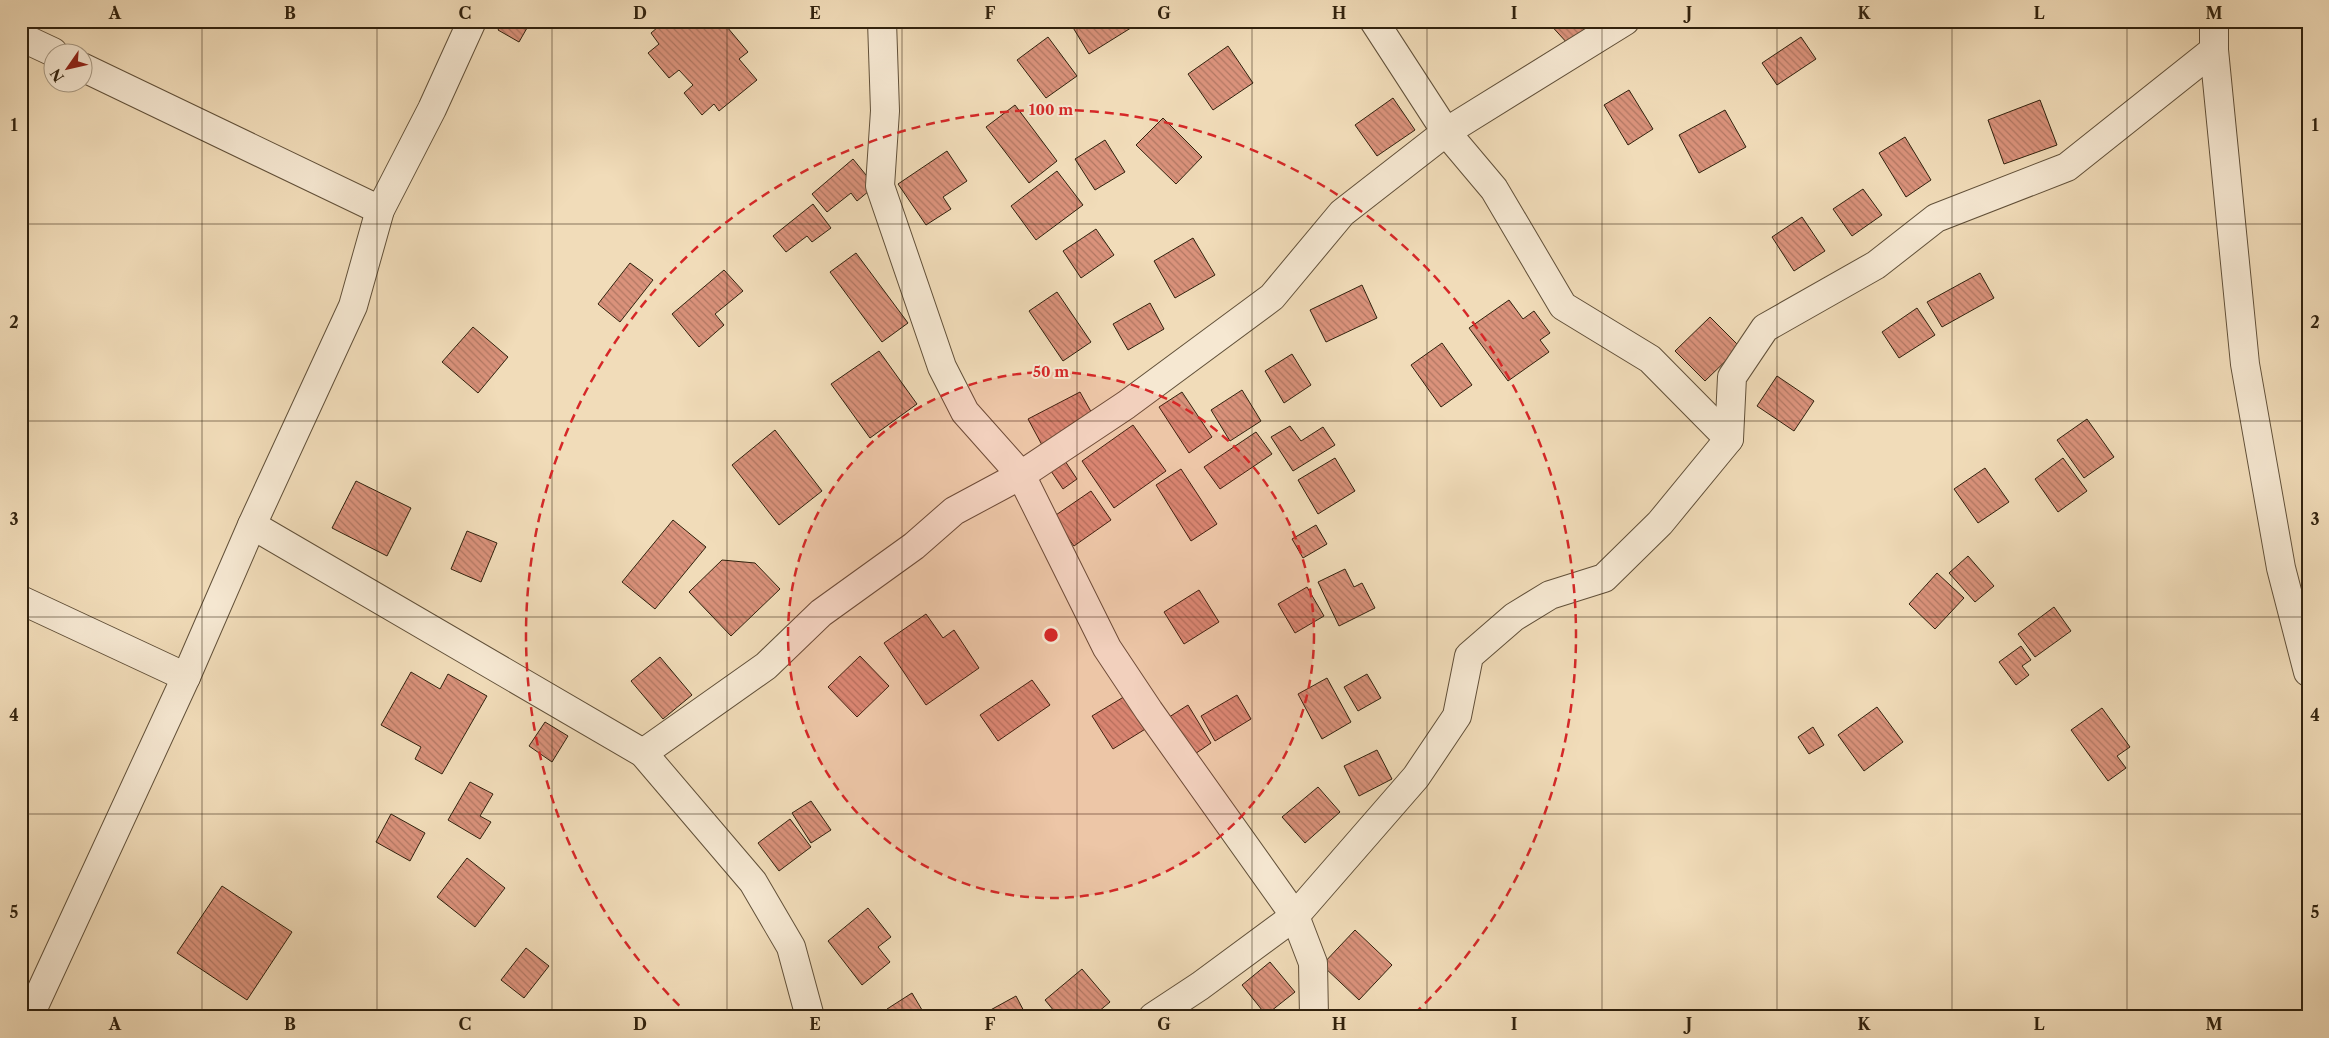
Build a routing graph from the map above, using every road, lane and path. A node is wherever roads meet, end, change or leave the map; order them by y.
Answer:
1 (472, 21) edge
2 (882, 21) edge
3 (1374, 21) edge
4 (1625, 21) edge
5 (2214, 21) edge
6 (21, 37) edge
7 (42, 47) edge
8 (2214, 50) junction
9 (92, 72) edge
10 (1446, 132) junction
11 (380, 210) junction
12 (1729, 439) junction
13 (1021, 475) junction
14 (252, 525) junction
15 (21, 600) edge
16 (2308, 672) edge
17 (186, 677) junction
18 (643, 753) junction
19 (1295, 916) junction
20 (29, 1017) edge
21 (810, 1017) edge
22 (1153, 1017) edge
23 (1314, 1017) edge

1 - 11 street
2 - 13 street
3 - 10 street
4 - 10 street
5 - 8 street
6 - 7 street
8 - 12 street
8 - 16 street
9 - 11 street
10 - 12 street
10 - 13 street
11 - 14 street
12 - 19 street
13 - 18 street
13 - 19 street
14 - 17 street
14 - 18 street
15 - 17 street
17 - 20 street
18 - 21 street
19 - 22 street
19 - 23 street

